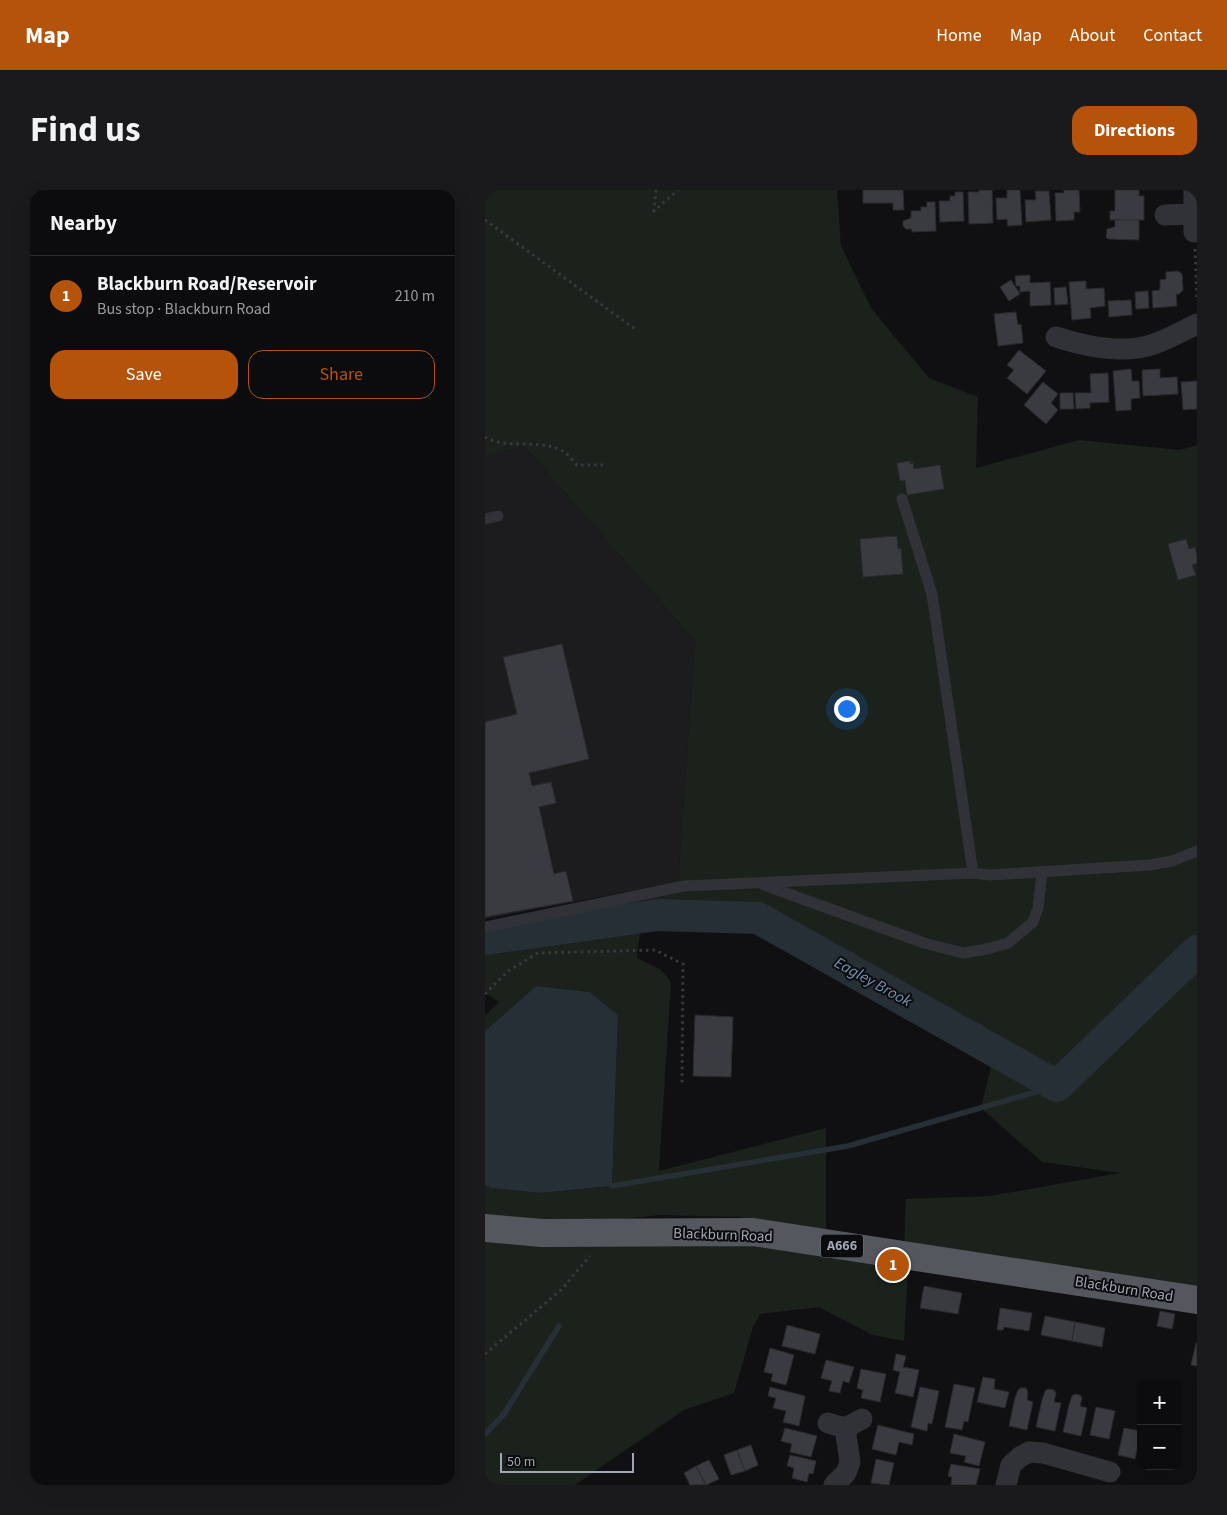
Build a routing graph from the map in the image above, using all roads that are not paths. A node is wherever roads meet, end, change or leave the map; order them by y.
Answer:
1 (1194, 190) edge
2 (1165, 215) dead end
3 (1197, 324) edge
4 (1056, 337) dead end
5 (902, 499) dead end
6 (498, 516) dead end
7 (485, 519) edge
8 (1197, 851) edge
9 (1042, 872) junction
10 (973, 874) junction
11 (758, 883) junction
12 (485, 928) edge
13 (486, 1229) edge
14 (1197, 1300) edge
15 (845, 1423) dead end
16 (1110, 1472) dead end
17 (834, 1485) edge
18 (1005, 1485) edge

1 - 2 street
3 - 4 street
5 - 10 lane
6 - 7 lane
8 - 9 lane
9 - 10 lane
9 - 11 lane
10 - 11 lane
11 - 12 lane
13 - 14 highway, Blackburn Road / A666
15 - 17 street
16 - 18 street

